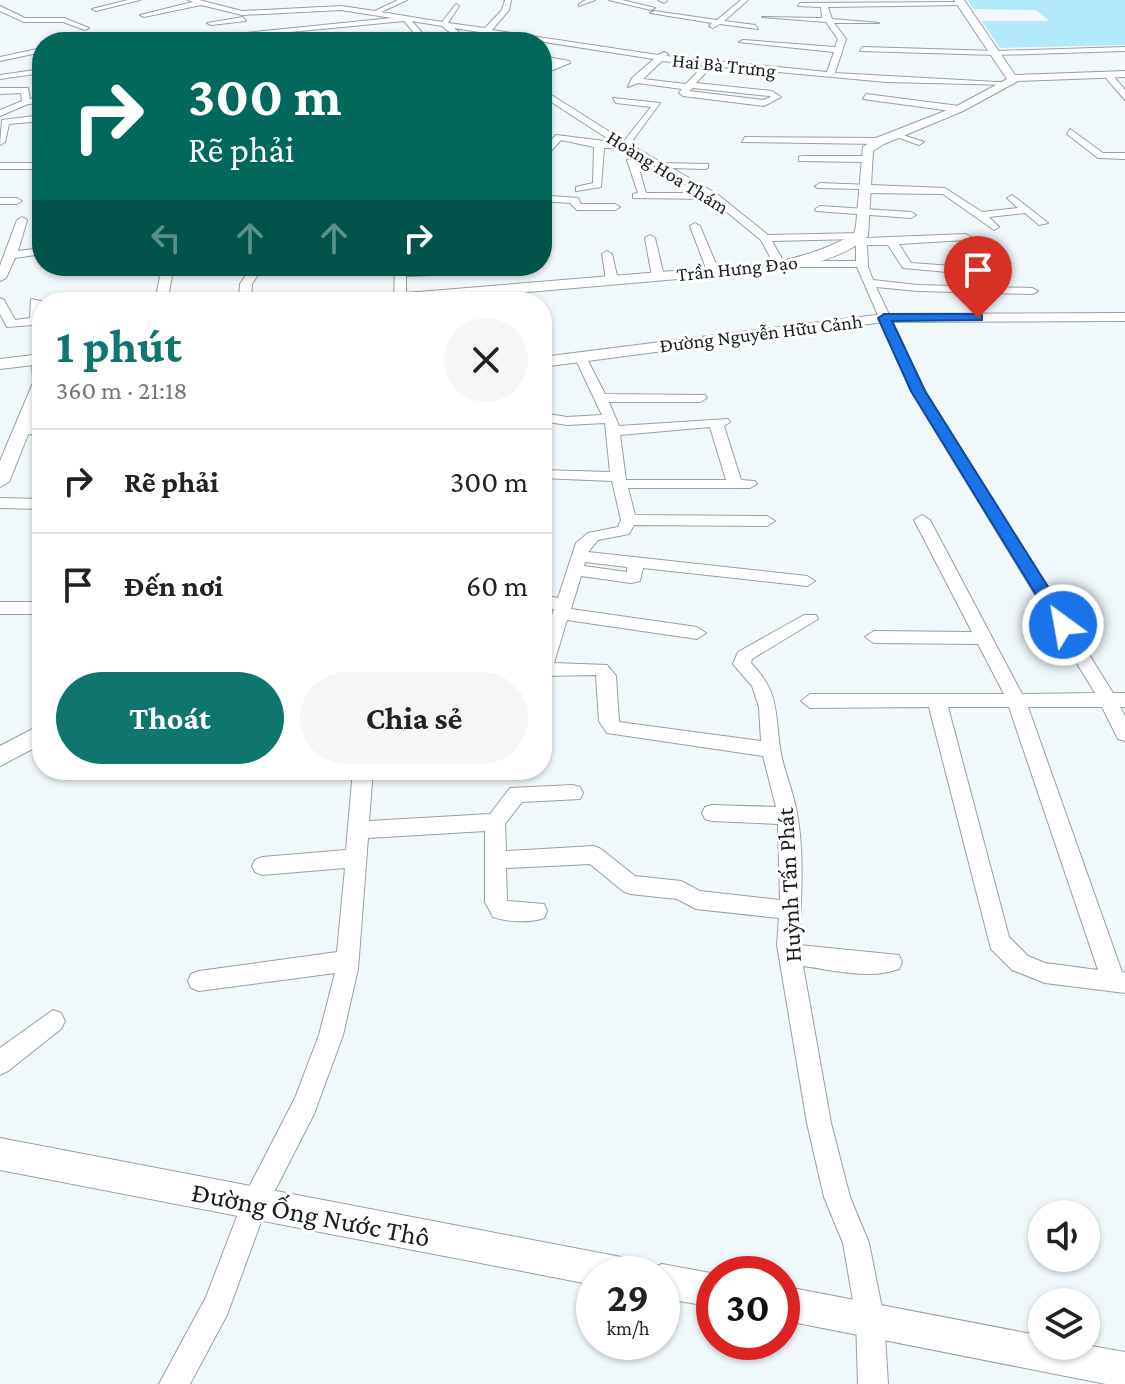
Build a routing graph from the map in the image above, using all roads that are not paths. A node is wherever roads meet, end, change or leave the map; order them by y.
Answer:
1 (137, 0) edge
2 (253, 0) edge
3 (297, 0) edge
4 (353, 0) edge
5 (404, 0) edge
6 (508, 0) edge
7 (592, 0) edge
8 (612, 0) edge
9 (745, 0) edge
10 (199, 1) edge
11 (889, 2) edge
12 (960, 2) edge
13 (316, 3) edge
14 (335, 5) junction
15 (581, 5) dead end
16 (800, 5) dead end
17 (824, 5) junction
18 (456, 6) dead end
19 (0, 8) edge
20 (96, 9) dead end
21 (278, 9) junction
22 (693, 11) dead end
23 (267, 12) junction
24 (378, 12) junction
25 (144, 15) dead end
26 (84, 16) dead end
27 (685, 17) junction
28 (766, 17) dead end
29 (406, 19) junction
30 (43, 20) junction
31 (64, 20) junction
32 (829, 20) junction
33 (386, 22) junction
34 (719, 22) junction
35 (211, 23) junction
36 (875, 23) dead end
37 (448, 25) junction
38 (755, 27) dead end
39 (85, 28) dead end
40 (49, 29) dead end
41 (281, 29) junction
42 (315, 29) joint
43 (709, 29) dead end
44 (487, 31) junction
45 (205, 32) edge
46 (212, 32) edge
47 (256, 32) edge
48 (267, 32) edge
49 (282, 32) edge
50 (417, 32) edge
51 (455, 32) edge
52 (492, 32) edge
53 (552, 42) edge
54 (743, 42) dead end
55 (674, 48) dead end
56 (863, 49) dead end
57 (1125, 49) edge
58 (839, 50) junction
59 (32, 52) edge
60 (996, 53) junction
61 (21, 54) junction
62 (718, 55) dead end
63 (659, 58) junction
64 (0, 59) edge
65 (709, 63) junction
66 (32, 65) edge
67 (795, 72) junction
68 (32, 73) edge
69 (1125, 74) edge
70 (830, 75) junction
71 (1108, 75) junction
72 (0, 77) edge
73 (1012, 80) junction
74 (790, 84) dead end
75 (690, 86) junction
76 (0, 91) edge
77 (866, 97) dead end
78 (1125, 97) edge
79 (616, 100) dead end
80 (32, 101) edge
81 (26, 102) junction
82 (552, 103) edge
83 (32, 107) edge
84 (12, 108) junction
85 (959, 109) junction
86 (0, 113) edge
87 (566, 118) junction
88 (32, 119) edge
89 (592, 126) junction
90 (1070, 132) dead end
91 (897, 134) junction
92 (559, 137) junction
93 (745, 140) dead end
94 (579, 141) junction
95 (880, 141) junction
96 (0, 142) edge
97 (919, 142) dead end
98 (552, 145) edge
99 (599, 145) junction
100 (625, 145) junction
101 (1125, 156) edge
102 (647, 158) junction
103 (802, 159) dead end
104 (658, 164) junction
105 (0, 166) edge
106 (32, 166) edge
107 (705, 166) dead end
108 (834, 171) dead end
109 (863, 177) junction
110 (820, 186) dead end
111 (580, 189) dead end
112 (713, 196) junction
113 (1012, 198) dead end
114 (552, 199) edge
115 (0, 201) edge
116 (17, 201) dead end
117 (615, 207) dead end
118 (820, 209) dead end
119 (863, 210) junction
120 (1027, 210) junction
121 (911, 215) dead end
122 (980, 215) junction
123 (22, 220) dead end
124 (1043, 223) dead end
125 (695, 226) dead end
126 (994, 227) dead end
127 (966, 237) dead end
128 (650, 238) dead end
129 (765, 238) junction
130 (861, 238) junction
131 (893, 244) junction
132 (32, 252) edge
133 (607, 254) dead end
134 (11, 255) junction
135 (959, 261) dead end
136 (862, 264) junction
137 (787, 265) junction
138 (713, 271) junction
139 (658, 276) junction
140 (0, 278) edge
141 (612, 280) junction
142 (868, 283) junction
143 (1032, 291) dead end
144 (485, 292) edge
145 (0, 302) edge
146 (1125, 317) edge
147 (884, 318) junction
148 (32, 321) edge
149 (580, 356) junction
150 (32, 360) edge
151 (552, 360) edge
152 (0, 364) edge
153 (601, 398) junction
154 (700, 398) dead end
155 (32, 407) edge
156 (552, 419) edge
157 (612, 425) junction
158 (32, 430) edge
159 (23, 431) junction
160 (552, 475) edge
161 (619, 480) junction
162 (0, 482) edge
163 (0, 503) edge
164 (32, 504) edge
165 (629, 520) junction
166 (922, 520) dead end
167 (767, 521) dead end
168 (576, 563) junction
169 (807, 581) dead end
170 (552, 605) edge
171 (0, 608) edge
172 (32, 608) edge
173 (564, 610) junction
174 (810, 619) dead end
175 (697, 633) dead end
176 (874, 637) dead end
177 (984, 638) junction
178 (552, 644) edge
179 (552, 670) edge
180 (1016, 700) junction
181 (1117, 700) edge
182 (810, 701) dead end
183 (937, 701) junction
184 (1125, 734) edge
185 (32, 739) edge
186 (32, 748) edge
187 (771, 750) junction
188 (8, 752) edge
189 (362, 780) edge
190 (573, 793) dead end
191 (712, 813) dead end
192 (788, 816) junction
193 (495, 822) junction
194 (358, 830) junction
195 (356, 858) junction
196 (495, 860) junction
197 (262, 866) dead end
198 (790, 910) junction
199 (536, 911) dead end
200 (790, 954) junction
201 (348, 961) junction
202 (891, 962) dead end
203 (199, 981) dead end
204 (1119, 983) edge
205 (53, 1021) dead end
206 (0, 1063) edge
207 (0, 1154) edge
208 (255, 1202) junction
209 (576, 1265) edge
210 (800, 1306) edge
211 (870, 1318) junction
212 (1125, 1370) edge
213 (174, 1384) edge
214 (873, 1384) edge

1 - 20 street
2 - 21 street
3 - 13 street
4 - 14 street
5 - 24 street
6 - 44 street
7 - 15 street
8 - 27 street
9 - 34 street
10 - 21 street, Hai Bà Trưng
10 - 23 street, Hai Bà Trưng
10 - 25 street
11 - 12 street
11 - 17 street
12 - 60 main road
13 - 14 street, Hai Bà Trưng
13 - 21 street, Hai Bà Trưng
14 - 24 street, Hai Bà Trưng
16 - 17 street
17 - 32 street
18 - 37 street
19 - 30 street
22 - 27 street
23 - 24 street, Hai Bà Trưng
23 - 41 street
24 - 29 street, Hai Bà Trưng
24 - 33 street
24 - 37 street, Hai Bà Trưng
26 - 31 street
27 - 34 street
28 - 32 street
29 - 33 street
29 - 37 street, Hai Bà Trưng
29 - 50 street
30 - 31 street
30 - 40 street
31 - 39 street
32 - 36 street
32 - 58 street
33 - 42 street
34 - 38 street
34 - 43 street
35 - 45 street
35 - 46 street
35 - 47 street
37 - 44 street, Hai Bà Trưng
37 - 51 street
41 - 42 street
41 - 48 street
41 - 49 street
44 - 52 street, Hai Bà Trưng
53 - 63 street, Hai Bà Trưng
54 - 58 street
55 - 63 street
56 - 60 street
57 - 60 street
58 - 70 street
59 - 61 street
60 - 73 main road
61 - 64 street
61 - 66 street
62 - 65 street
63 - 65 street, Hai Bà Trưng
63 - 75 street
65 - 67 street, Hai Bà Trưng
65 - 75 street
67 - 70 street, Hai Bà Trưng
67 - 74 street
68 - 72 street
69 - 71 main road, Hai Bà Trưng
70 - 73 street, Hai Bà Trưng
71 - 73 main road, Hai Bà Trưng
71 - 78 street
73 - 85 main road
75 - 75 street
76 - 81 street
77 - 85 street
79 - 100 street
80 - 81 street
81 - 84 street
82 - 87 street, Hoàng Hoa Thám
83 - 84 street
84 - 86 street
85 - 91 main road
87 - 89 street, Hoàng Hoa Thám
87 - 92 street
88 - 96 street
89 - 94 street
89 - 100 street, Hoàng Hoa Thám
90 - 101 street
91 - 95 main road
91 - 97 street
92 - 94 street
92 - 98 street
93 - 95 street
94 - 99 street
95 - 109 main road
99 - 100 street
99 - 111 street
100 - 102 street, Hoàng Hoa Thám
102 - 104 street, Hoàng Hoa Thám
102 - 112 street
103 - 109 street
104 - 107 street
104 - 112 street, Hoàng Hoa Thám
105 - 106 street
108 - 109 street
109 - 110 street
109 - 119 main road
109 - 122 street
112 - 129 street, Hoàng Hoa Thám
113 - 120 street
114 - 117 street
115 - 116 street
118 - 119 street
119 - 121 street
119 - 130 main road
120 - 122 street
120 - 124 street
122 - 126 street
123 - 134 street
125 - 138 street
127 - 131 street
128 - 139 street
129 - 130 street
129 - 137 street, Hoàng Hoa Thám
130 - 131 street
130 - 136 street
130 - 137 main road, Trần Hưng Đạo
131 - 135 street
132 - 134 street
133 - 141 street
134 - 140 street
136 - 137 street
136 - 142 street
137 - 138 main road, Trần Hưng Đạo
138 - 139 main road, Trần Hưng Đạo
139 - 141 main road, Trần Hưng Đạo
141 - 144 main road, Trần Hưng Đạo
142 - 143 street
142 - 147 street
145 - 148 street
146 - 147 street, Đường Nguyễn Hữu Cảnh
147 - 149 street, Đường Nguyễn Hữu Cảnh
147 - 181 street
149 - 151 street, Đường Nguyễn Hữu Cảnh
149 - 153 street
150 - 152 main road
153 - 154 street
153 - 157 street
155 - 159 street
156 - 157 street
157 - 161 street
157 - 161 street
158 - 159 street
159 - 162 street
160 - 161 street
161 - 165 street
163 - 164 street
165 - 167 street
165 - 168 street
166 - 177 street
168 - 169 street
168 - 173 street
170 - 173 street
171 - 172 street
173 - 175 street
173 - 178 street
174 - 187 street, Huỳnh Tấn Phát
176 - 177 street
177 - 180 street
179 - 187 street
180 - 181 street
180 - 183 street
180 - 204 street
181 - 184 street
182 - 183 street
183 - 204 street
185 - 188 street
186 - 188 street
187 - 192 street, Huỳnh Tấn Phát
189 - 194 street
190 - 193 street
191 - 192 street
192 - 198 street, Huỳnh Tấn Phát
193 - 194 street
193 - 196 street
194 - 195 street
195 - 197 street
195 - 201 street
196 - 198 street
196 - 199 street
198 - 200 street, Huỳnh Tấn Phát
200 - 202 street
200 - 211 street, Huỳnh Tấn Phát
201 - 203 street
201 - 208 street
205 - 206 street
207 - 208 street, Đường Ống Nước Thô
208 - 209 street, Đường Ống Nước Thô
208 - 213 street
210 - 211 street
211 - 212 street
211 - 214 street, Huỳnh Tấn Phát

